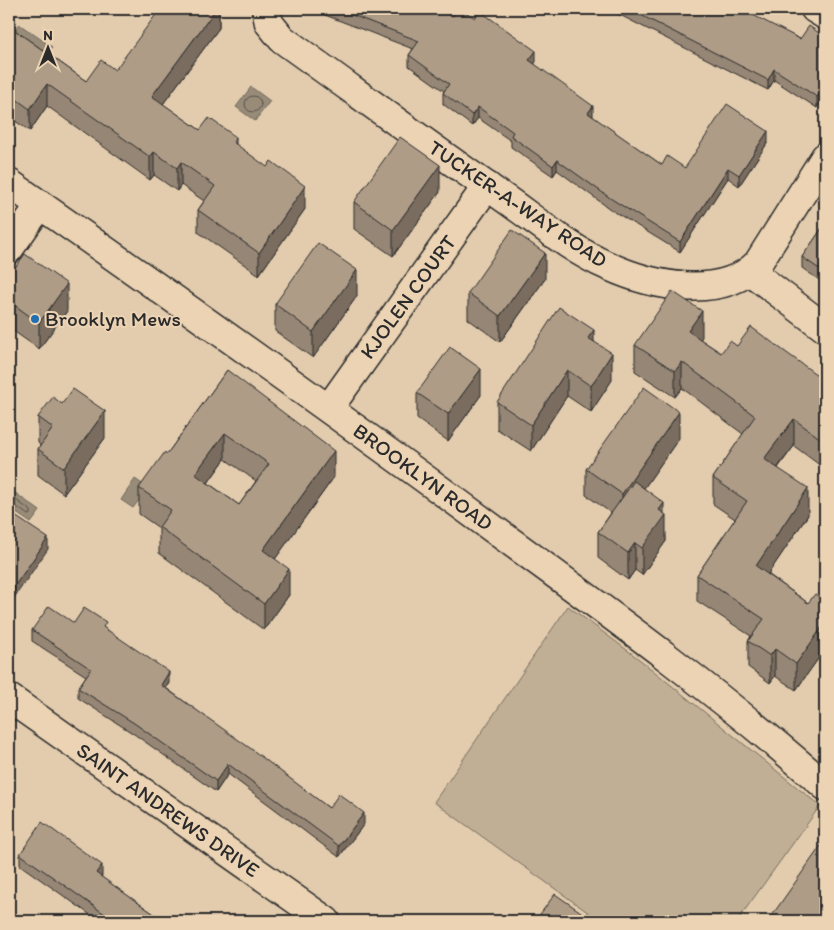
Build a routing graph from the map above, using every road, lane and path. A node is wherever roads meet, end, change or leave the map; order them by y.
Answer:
1 (266, 9) edge
2 (815, 9) edge
3 (825, 15) edge
4 (825, 157) edge
5 (9, 183) edge
6 (487, 186) junction
7 (40, 205) junction
8 (9, 249) edge
9 (750, 271) junction
10 (825, 328) edge
11 (329, 408) junction
12 (9, 698) edge
13 (825, 786) edge
14 (326, 921) edge

1 - 6 street, TUCKER-A-WAY ROAD
2 - 3 street
4 - 9 street
5 - 7 street, BROOKLYN ROAD
6 - 9 street, TUCKER-A-WAY ROAD
6 - 11 street, KJOLEN COURT
7 - 8 street
7 - 11 street, BROOKLYN ROAD
9 - 10 street
11 - 13 street, BROOKLYN ROAD
12 - 14 street, SAINT ANDREWS DRIVE

